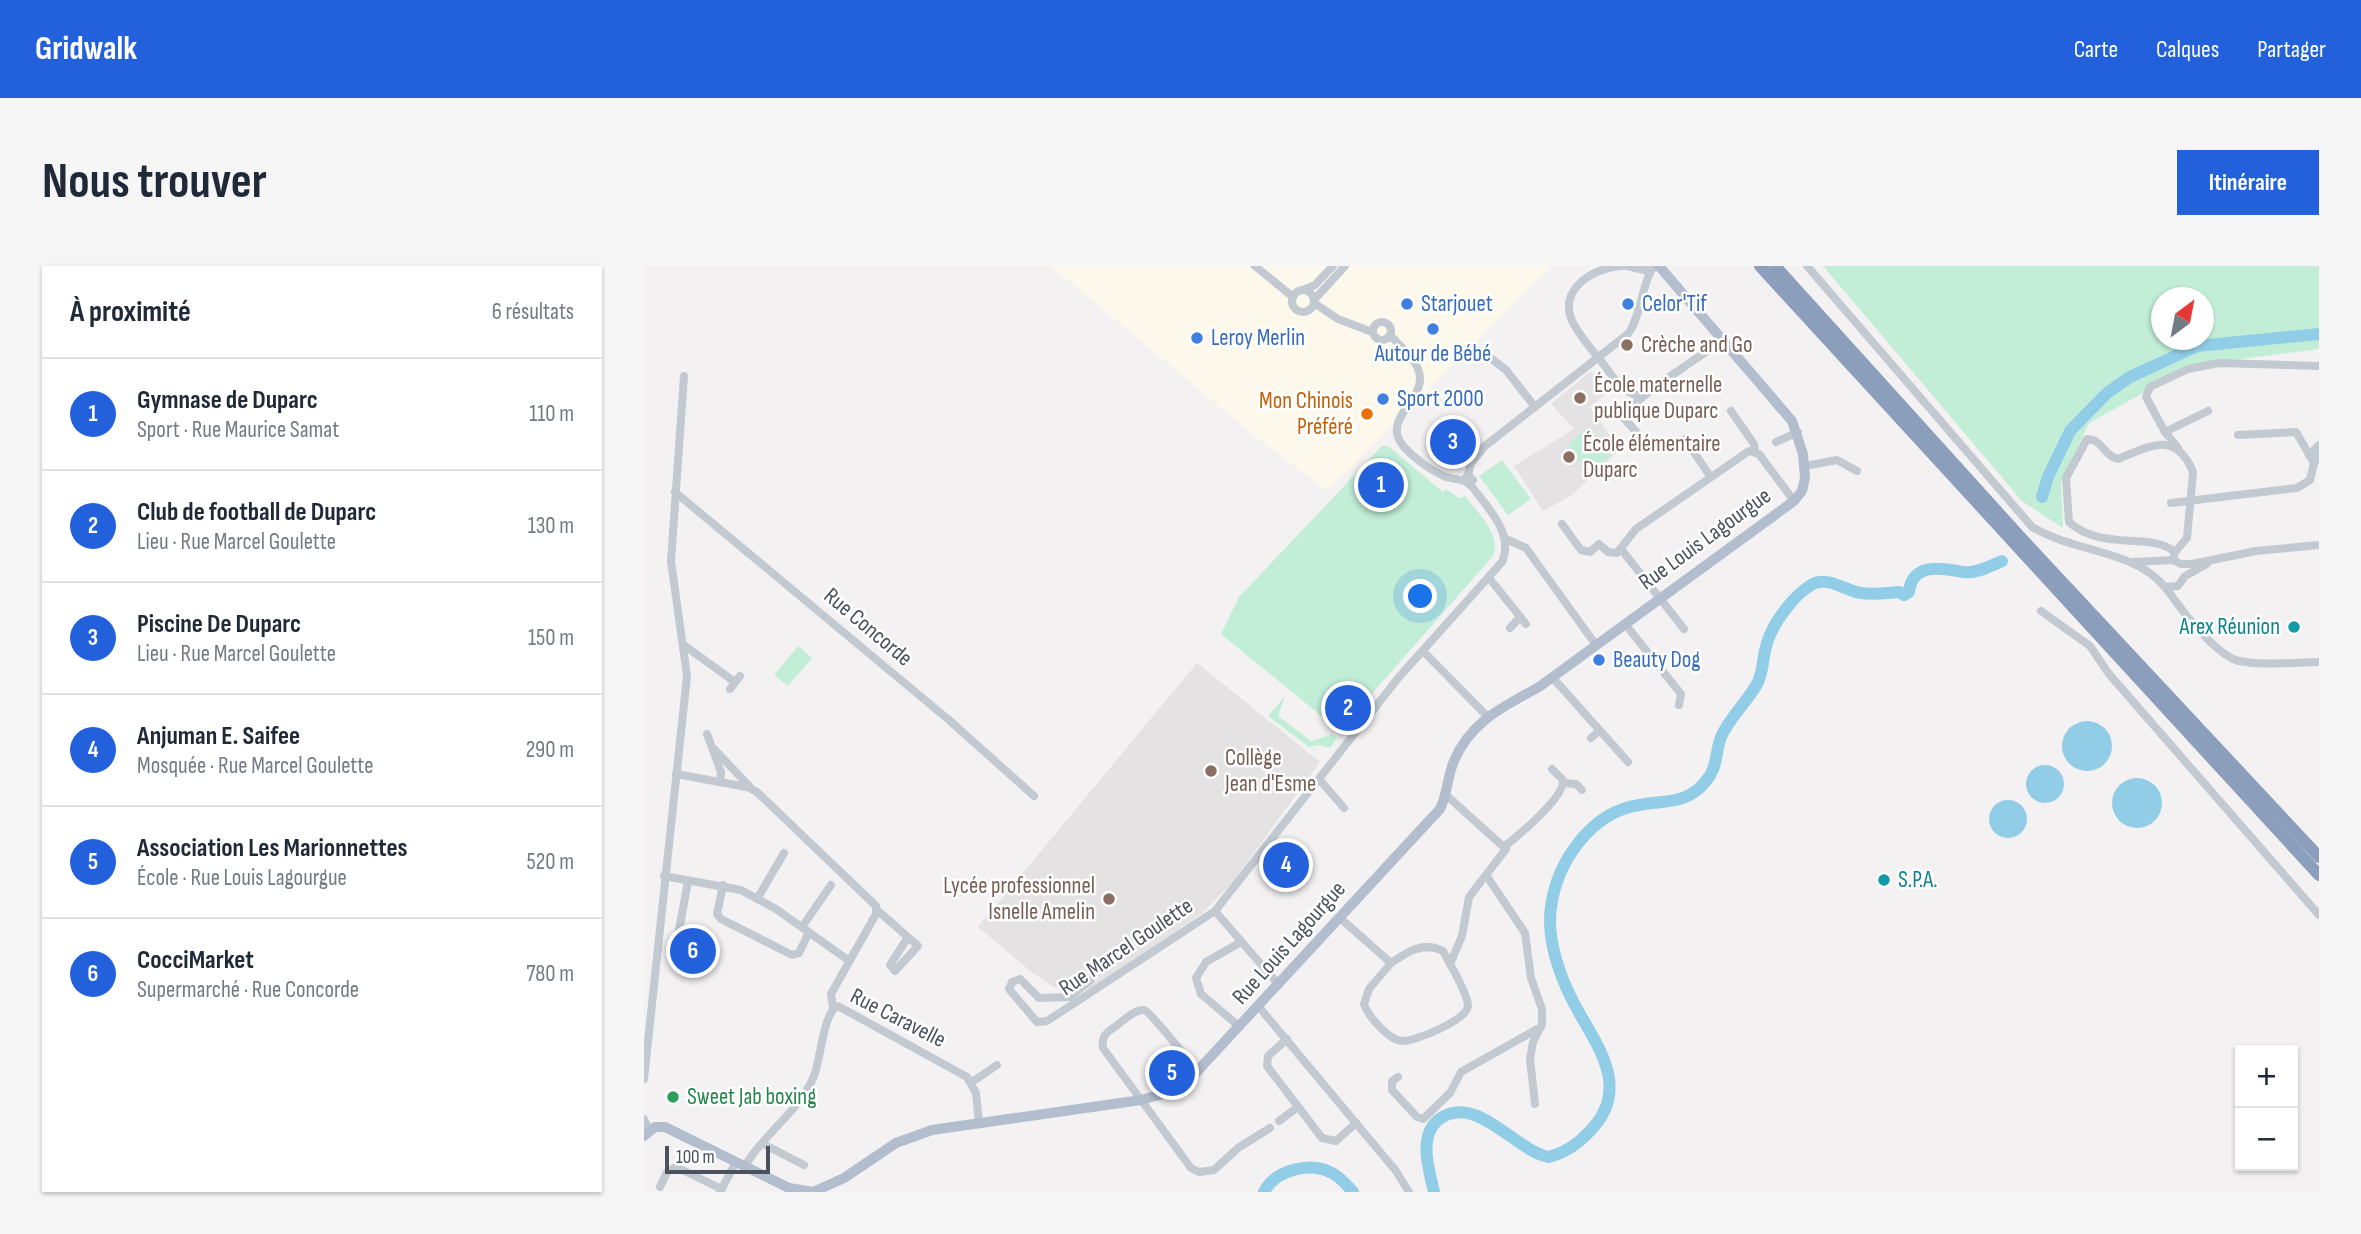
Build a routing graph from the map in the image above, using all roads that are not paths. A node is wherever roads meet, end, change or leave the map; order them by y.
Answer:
1 (1255, 266) edge
2 (1333, 266) edge
3 (1345, 266) edge
4 (1624, 266) edge
5 (1758, 266) edge
6 (1775, 266) edge
7 (1786, 266) edge
8 (1807, 266) edge
9 (1654, 268) edge
10 (1303, 290) junction
11 (1293, 296) junction
12 (1312, 304) junction
13 (1374, 327) junction
14 (1387, 337) junction
15 (1723, 340) junction
16 (1488, 356) dead end
17 (1599, 358) junction
18 (1864, 364) junction
19 (2319, 366) edge
20 (684, 376) dead end
21 (1641, 396) junction
22 (1535, 407) junction
23 (1731, 411) dead end
24 (2208, 411) dead end
25 (1798, 432) junction
26 (2165, 432) junction
27 (1638, 433) dead end
28 (2238, 435) dead end
29 (1685, 439) dead end
30 (1776, 442) dead end
31 (2319, 445) edge
32 (1755, 452) junction
33 (2182, 453) junction
34 (2314, 458) edge
35 (1805, 466) junction
36 (1857, 471) dead end
37 (1710, 476) junction
38 (1467, 480) junction
39 (675, 492) junction
40 (2190, 498) junction
41 (1794, 501) junction
42 (2171, 503) dead end
43 (1562, 524) dead end
44 (1506, 539) junction
45 (2319, 545) edge
46 (1621, 549) junction
47 (2176, 559) junction
48 (2216, 560) junction
49 (2127, 562) junction
50 (2162, 562) junction
51 (1489, 578) junction
52 (2158, 580) junction
53 (2183, 580) junction
54 (2166, 587) junction
55 (1659, 598) junction
56 (2041, 611) dead end
57 (2193, 621) junction
58 (1625, 624) junction
59 (1510, 628) dead end
60 (1684, 629) dead end
61 (1596, 645) junction
62 (685, 646) junction
63 (1423, 652) junction
64 (2319, 662) edge
65 (1552, 677) junction
66 (735, 682) dead end
67 (1679, 705) dead end
68 (1487, 716) junction
69 (1599, 731) junction
70 (707, 734) dead end
71 (1591, 738) dead end
72 (714, 749) junction
73 (1628, 762) dead end
74 (1552, 769) dead end
75 (676, 774) junction
76 (1319, 779) junction
77 (720, 782) junction
78 (1564, 783) junction
79 (752, 789) junction
80 (1582, 790) dead end
81 (1446, 795) junction
82 (1034, 796) dead end
83 (1345, 808) dead end
84 (1505, 846) junction
85 (784, 853) dead end
86 (2319, 856) edge
87 (1486, 875) junction
88 (2319, 875) edge
89 (664, 876) junction
90 (688, 881) junction
91 (723, 885) junction
92 (831, 885) dead end
93 (757, 899) junction
94 (877, 910) junction
95 (1215, 911) junction
96 (2319, 915) edge
97 (1340, 918) junction
98 (806, 930) junction
99 (1462, 936) junction
100 (908, 937) dead end
101 (1241, 942) junction
102 (1438, 949) junction
103 (674, 958) dead end
104 (848, 960) junction
105 (1391, 963) junction
106 (1450, 964) junction
107 (1090, 981) dead end
108 (1279, 985) junction
109 (833, 1007) junction
110 (1259, 1007) junction
111 (1240, 1027) junction
112 (1541, 1027) junction
113 (1287, 1039) junction
114 (997, 1065) dead end
115 (1199, 1071) junction
116 (1398, 1077) dead end
117 (644, 1079) edge
118 (972, 1082) junction
119 (1141, 1100) junction
120 (1535, 1104) dead end
121 (1298, 1107) junction
122 (979, 1122) junction
123 (1279, 1122) dead end
124 (1356, 1124) junction
125 (646, 1128) edge
126 (1270, 1128) dead end
127 (763, 1144) junction
128 (741, 1164) junction
129 (804, 1165) dead end
130 (660, 1187) dead end
131 (721, 1191) edge
132 (1409, 1192) edge

1 - 11 street
2 - 10 street
3 - 12 street
4 - 9 street
4 - 17 street
5 - 88 highway
6 - 18 highway
7 - 18 highway
8 - 49 street
9 - 15 main road, Rue Louis Lagourgue
9 - 17 street
10 - 11 street
10 - 12 street
11 - 12 street
12 - 13 street
13 - 14 street
13 - 14 street
14 - 38 street
15 - 21 street
15 - 25 main road, Rue Louis Lagourgue
16 - 22 street
17 - 21 street
17 - 22 street
18 - 86 highway
19 - 26 street
20 - 39 street
21 - 27 street
22 - 38 street
23 - 32 street
24 - 26 street
25 - 30 street
25 - 35 main road, Rue Louis Lagourgue
26 - 33 street
28 - 34 street
29 - 37 street
31 - 34 street
32 - 37 street
32 - 41 street
33 - 40 street
33 - 47 street
34 - 40 street
35 - 36 street
35 - 41 main road, Rue Louis Lagourgue
37 - 46 street
38 - 44 street
39 - 62 street
39 - 82 street, Rue Concorde
40 - 42 street
40 - 47 street
41 - 55 main road, Rue Louis Lagourgue
43 - 46 street
44 - 51 street, Rue Marcel Goulette
44 - 61 street
45 - 48 street
46 - 55 street
47 - 48 street
47 - 50 street
47 - 53 street
48 - 53 street
49 - 50 street
49 - 52 street
50 - 52 street
51 - 59 street
51 - 63 street, Rue Marcel Goulette
52 - 54 street
53 - 54 street
53 - 57 street
54 - 57 street
55 - 58 main road, Rue Louis Lagourgue
55 - 60 street
56 - 96 street
57 - 64 street
58 - 61 main road, Rue Louis Lagourgue
58 - 67 street
61 - 65 main road, Rue Louis Lagourgue
62 - 66 street
62 - 75 street
63 - 68 street
63 - 76 street, Rue Marcel Goulette
65 - 68 main road, Rue Louis Lagourgue
65 - 69 street
68 - 81 main road, Rue Louis Lagourgue
69 - 71 street
69 - 73 street
70 - 72 street
72 - 77 street
72 - 79 street
74 - 78 street
75 - 77 street
75 - 89 street
76 - 83 street
76 - 95 street, Rue Marcel Goulette
77 - 79 street
78 - 80 street
78 - 84 street
79 - 94 street
81 - 84 street
81 - 97 main road, Rue Louis Lagourgue
84 - 87 street
85 - 93 street
87 - 99 street
87 - 112 street
89 - 90 street
89 - 117 street
90 - 91 street
90 - 103 street
91 - 93 street
91 - 98 street
92 - 98 street
93 - 98 street
94 - 100 street
94 - 104 street
95 - 101 street
95 - 107 street, Rue Marcel Goulette
97 - 105 street
97 - 108 main road, Rue Louis Lagourgue
98 - 104 street
99 - 102 street
99 - 106 street
101 - 108 street
101 - 111 street
102 - 105 street
102 - 106 street
104 - 109 street
105 - 106 street
108 - 110 main road, Rue Louis Lagourgue
109 - 118 street, Rue Caravelle
109 - 127 street, Rue Caravelle
110 - 111 main road, Rue Louis Lagourgue
110 - 113 street
111 - 115 main road, Rue Louis Lagourgue
112 - 116 street
112 - 120 street
113 - 121 street
113 - 124 street
114 - 118 street
115 - 119 main road, Rue Louis Lagourgue
115 - 119 street
118 - 122 street
119 - 122 main road, Rue Louis Lagourgue
119 - 126 street
121 - 123 street
121 - 124 street
122 - 128 main road, Rue Louis Lagourgue
124 - 132 street
125 - 128 main road, Rue Louis Lagourgue
127 - 128 street, Rue Caravelle
127 - 129 street
128 - 131 street, Rue Caravelle
130 - 131 street

